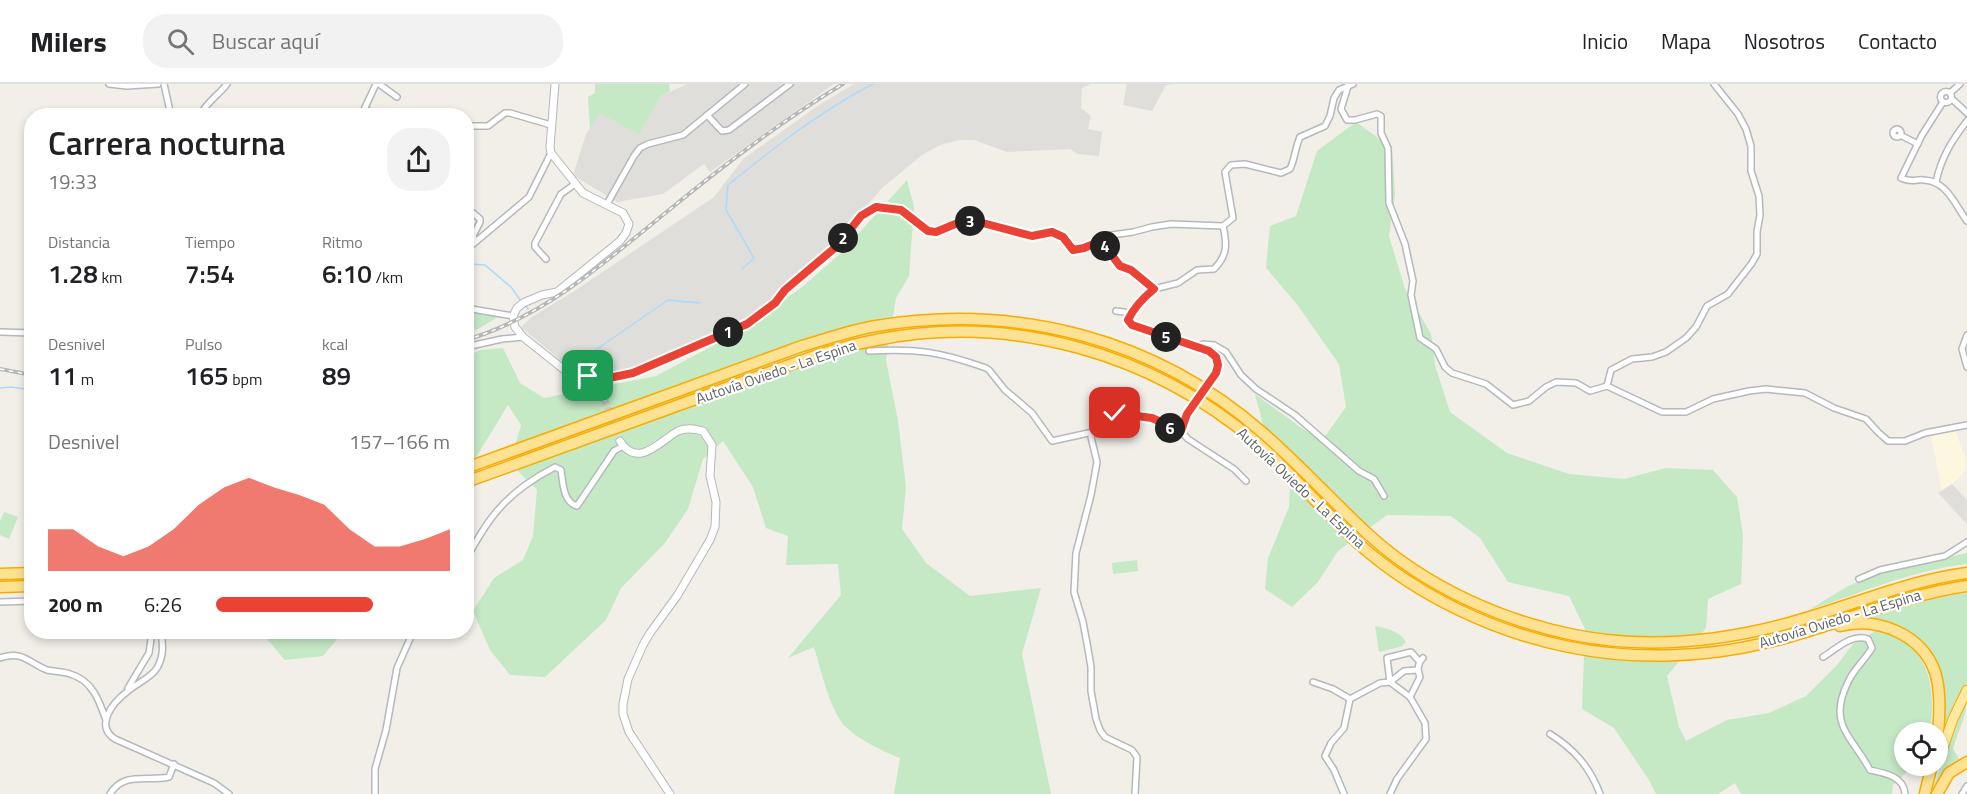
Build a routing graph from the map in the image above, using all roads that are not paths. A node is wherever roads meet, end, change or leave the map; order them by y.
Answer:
1 (109, 84) edge
2 (158, 84) edge
3 (164, 84) edge
4 (227, 84) edge
5 (377, 84) edge
6 (555, 84) edge
7 (745, 84) edge
8 (790, 84) edge
9 (1714, 84) edge
10 (1946, 84) edge
11 (1960, 84) edge
12 (1351, 85) edge
13 (1950, 95) junction
14 (397, 97) dead end
15 (1943, 102) junction
16 (169, 108) edge
17 (204, 108) edge
18 (365, 108) edge
19 (1967, 113) edge
20 (707, 115) junction
21 (1967, 121) edge
22 (551, 125) junction
23 (474, 126) edge
24 (1900, 135) dead end
25 (1918, 144) junction
26 (551, 153) junction
27 (1936, 182) junction
28 (575, 184) junction
29 (607, 204) junction
30 (474, 214) edge
31 (1967, 221) edge
32 (1223, 226) junction
33 (474, 234) edge
34 (475, 241) edge
35 (1101, 241) junction
36 (546, 259) dead end
37 (1154, 289) junction
38 (474, 309) edge
39 (1116, 311) dead end
40 (1131, 313) junction
41 (513, 316) junction
42 (0, 332) edge
43 (24, 333) edge
44 (1967, 336) edge
45 (522, 337) junction
46 (474, 345) edge
47 (1197, 347) junction
48 (869, 351) dead end
49 (1967, 367) edge
50 (588, 376) junction
51 (609, 378) junction
52 (1607, 386) junction
53 (603, 395) joint
54 (1967, 426) edge
55 (1181, 431) junction
56 (1093, 432) junction
57 (622, 444) joint
58 (474, 465) edge
59 (474, 479) edge
60 (1246, 481) dead end
61 (1384, 496) dead end
62 (1967, 542) edge
63 (474, 546) edge
64 (1967, 571) edge
65 (24, 573) edge
66 (0, 574) edge
67 (1859, 579) dead end
68 (24, 586) edge
69 (1967, 586) edge
70 (0, 587) edge
71 (24, 601) edge
72 (0, 602) edge
73 (151, 639) edge
74 (162, 639) edge
75 (410, 639) edge
76 (1764, 644) junction
77 (0, 657) edge
78 (1823, 657) dead end
79 (1417, 670) junction
80 (1313, 682) dead end
81 (1390, 682) junction
82 (1967, 690) edge
83 (126, 692) junction
84 (1410, 697) junction
85 (1350, 699) junction
86 (106, 720) junction
87 (1938, 722) edge
88 (1550, 734) dead end
89 (1948, 735) edge
90 (1967, 762) edge
91 (174, 764) junction
92 (1929, 776) edge
93 (1932, 776) edge
94 (1967, 786) edge
95 (110, 794) edge
96 (230, 794) edge
97 (375, 794) edge
98 (670, 794) edge
99 (1136, 794) edge
100 (1344, 794) edge
101 (1390, 794) edge
102 (1600, 794) edge
103 (1905, 794) edge
104 (1925, 794) edge
105 (1937, 794) edge
106 (1962, 794) edge

1 - 2 street
3 - 16 street
4 - 17 street
5 - 14 street
5 - 18 street
6 - 22 street
7 - 20 street
8 - 20 street
9 - 52 street
10 - 13 street
11 - 13 street
12 - 32 street
12 - 52 street
13 - 15 street
13 - 15 street
13 - 19 street
15 - 25 street
20 - 29 street
21 - 27 street
22 - 23 street
22 - 26 street
24 - 25 street
25 - 27 street
26 - 28 street
26 - 34 street
27 - 31 street
28 - 29 street
28 - 36 street
29 - 41 street
30 - 33 street
32 - 35 street
32 - 37 street
35 - 37 street
35 - 51 street
37 - 40 street
38 - 41 street
39 - 40 street
40 - 47 street
41 - 45 street
42 - 43 street
44 - 49 street
45 - 46 street
45 - 50 street
47 - 55 street, bridge
47 - 61 street
48 - 56 street
50 - 51 street
50 - 53 street
51 - 53 street
52 - 54 street
55 - 56 street
55 - 60 street
56 - 99 street
57 - 63 street
57 - 98 street
58 - 64 highway, Autovía Oviedo - La Espina
59 - 76 highway, Autovía Oviedo - La Espina
62 - 67 street
65 - 66 highway
68 - 70 highway
69 - 76 highway, Autovía Oviedo - La Espina
71 - 72 street
73 - 83 street
74 - 83 street
75 - 97 street
76 - 87 highway
77 - 86 street
78 - 103 street
79 - 81 street
79 - 81 street
79 - 84 street
80 - 85 street
81 - 84 street
81 - 85 street
82 - 89 highway
83 - 86 street
84 - 101 street
85 - 100 street
86 - 91 street
88 - 102 street
90 - 105 highway
91 - 95 street
91 - 96 street
92 - 104 highway
93 - 104 highway
94 - 106 street

